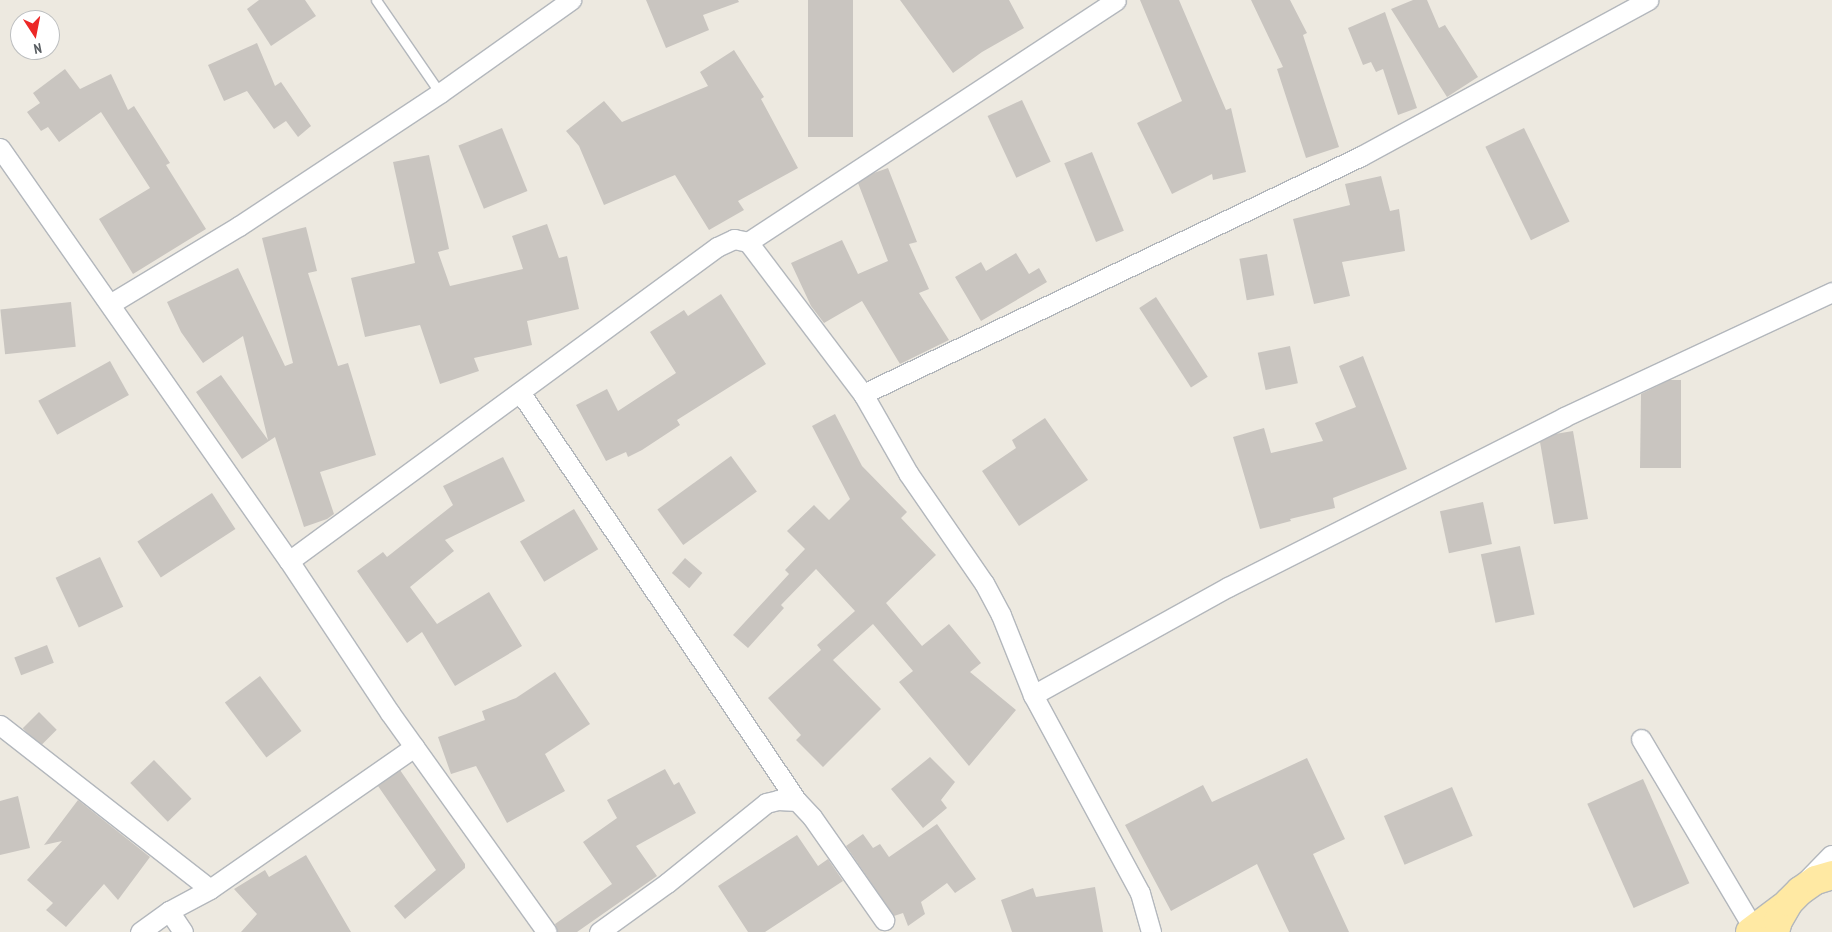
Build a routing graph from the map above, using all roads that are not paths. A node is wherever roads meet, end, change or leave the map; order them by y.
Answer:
1 (376, 0) edge
2 (572, 0) edge
3 (1116, 0) edge
4 (1648, 0) edge
5 (440, 93) junction
6 (0, 148) edge
7 (748, 242) junction
8 (1832, 292) edge
9 (110, 304) junction
10 (520, 392) junction
11 (863, 394) junction
12 (289, 561) junction
13 (1033, 695) junction
14 (0, 725) edge
15 (1641, 739) dead end
16 (414, 747) junction
17 (797, 801) junction
18 (1832, 857) edge
19 (1832, 875) edge
20 (210, 889) junction
21 (1795, 896) junction
22 (169, 911) junction
23 (884, 920) dead end
24 (1760, 931) edge
25 (140, 932) edge
26 (182, 932) edge
27 (547, 932) edge
28 (599, 932) edge
29 (1151, 932) edge

1 - 5 lane
2 - 5 street
3 - 7 street
4 - 11 street
5 - 9 street
6 - 9 street
7 - 10 street
7 - 11 street
8 - 13 street
9 - 12 street
10 - 12 street
10 - 17 street
11 - 13 street
12 - 16 street
13 - 29 street
14 - 20 street
15 - 24 street
16 - 20 street
16 - 27 street
17 - 23 street
17 - 28 street
18 - 21 street
19 - 21 main road
20 - 22 street
21 - 24 main road
22 - 25 street
22 - 26 street

